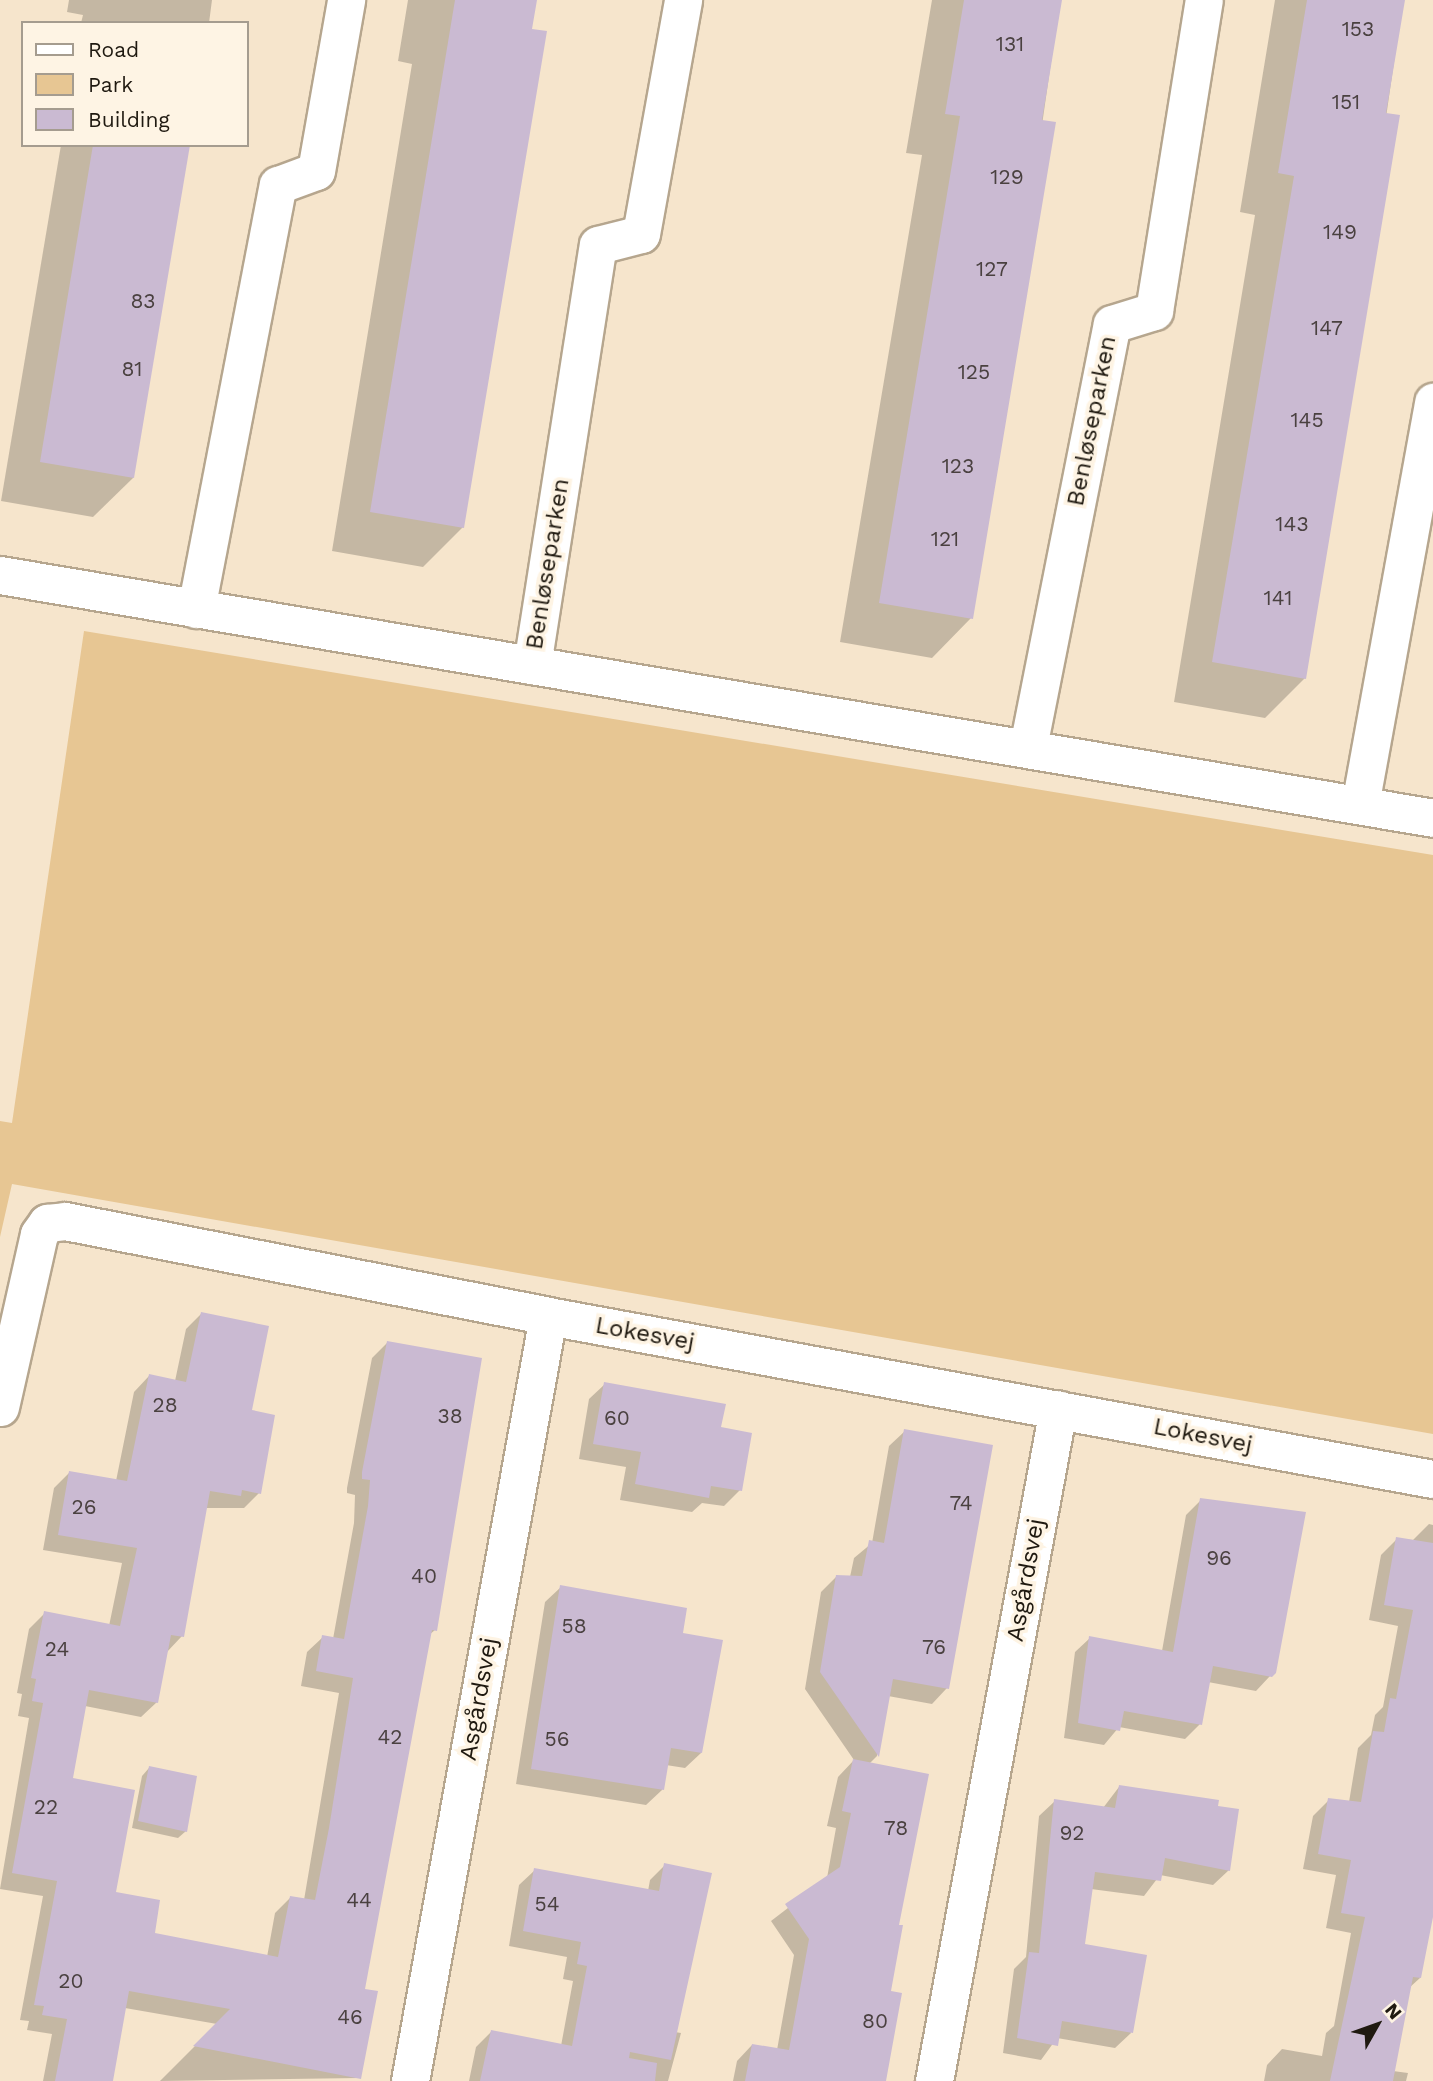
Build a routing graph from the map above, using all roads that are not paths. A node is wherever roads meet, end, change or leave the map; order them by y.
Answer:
1 (346, 0) edge
2 (683, 0) edge
3 (1204, 0) edge
4 (1433, 402) edge
5 (0, 575) edge
6 (196, 609) junction
7 (532, 665) junction
8 (1028, 747) junction
9 (1360, 805) junction
10 (1433, 818) edge
11 (548, 1316) junction
12 (0, 1407) edge
13 (1058, 1409) junction
14 (1433, 1479) edge
15 (410, 2081) edge
16 (934, 2081) edge

1 - 6 street
2 - 7 street, Benløseparken
3 - 8 street, Benløseparken
4 - 9 street
5 - 6 street, Benløseparken
6 - 7 street, Benløseparken
7 - 8 street, Benløseparken
8 - 9 street, Benløseparken
9 - 10 street, Benløseparken
11 - 12 street, Lokesvej
11 - 13 street, Lokesvej
11 - 15 street, Asgårdsvej
13 - 14 street, Lokesvej
13 - 16 street, Asgårdsvej

